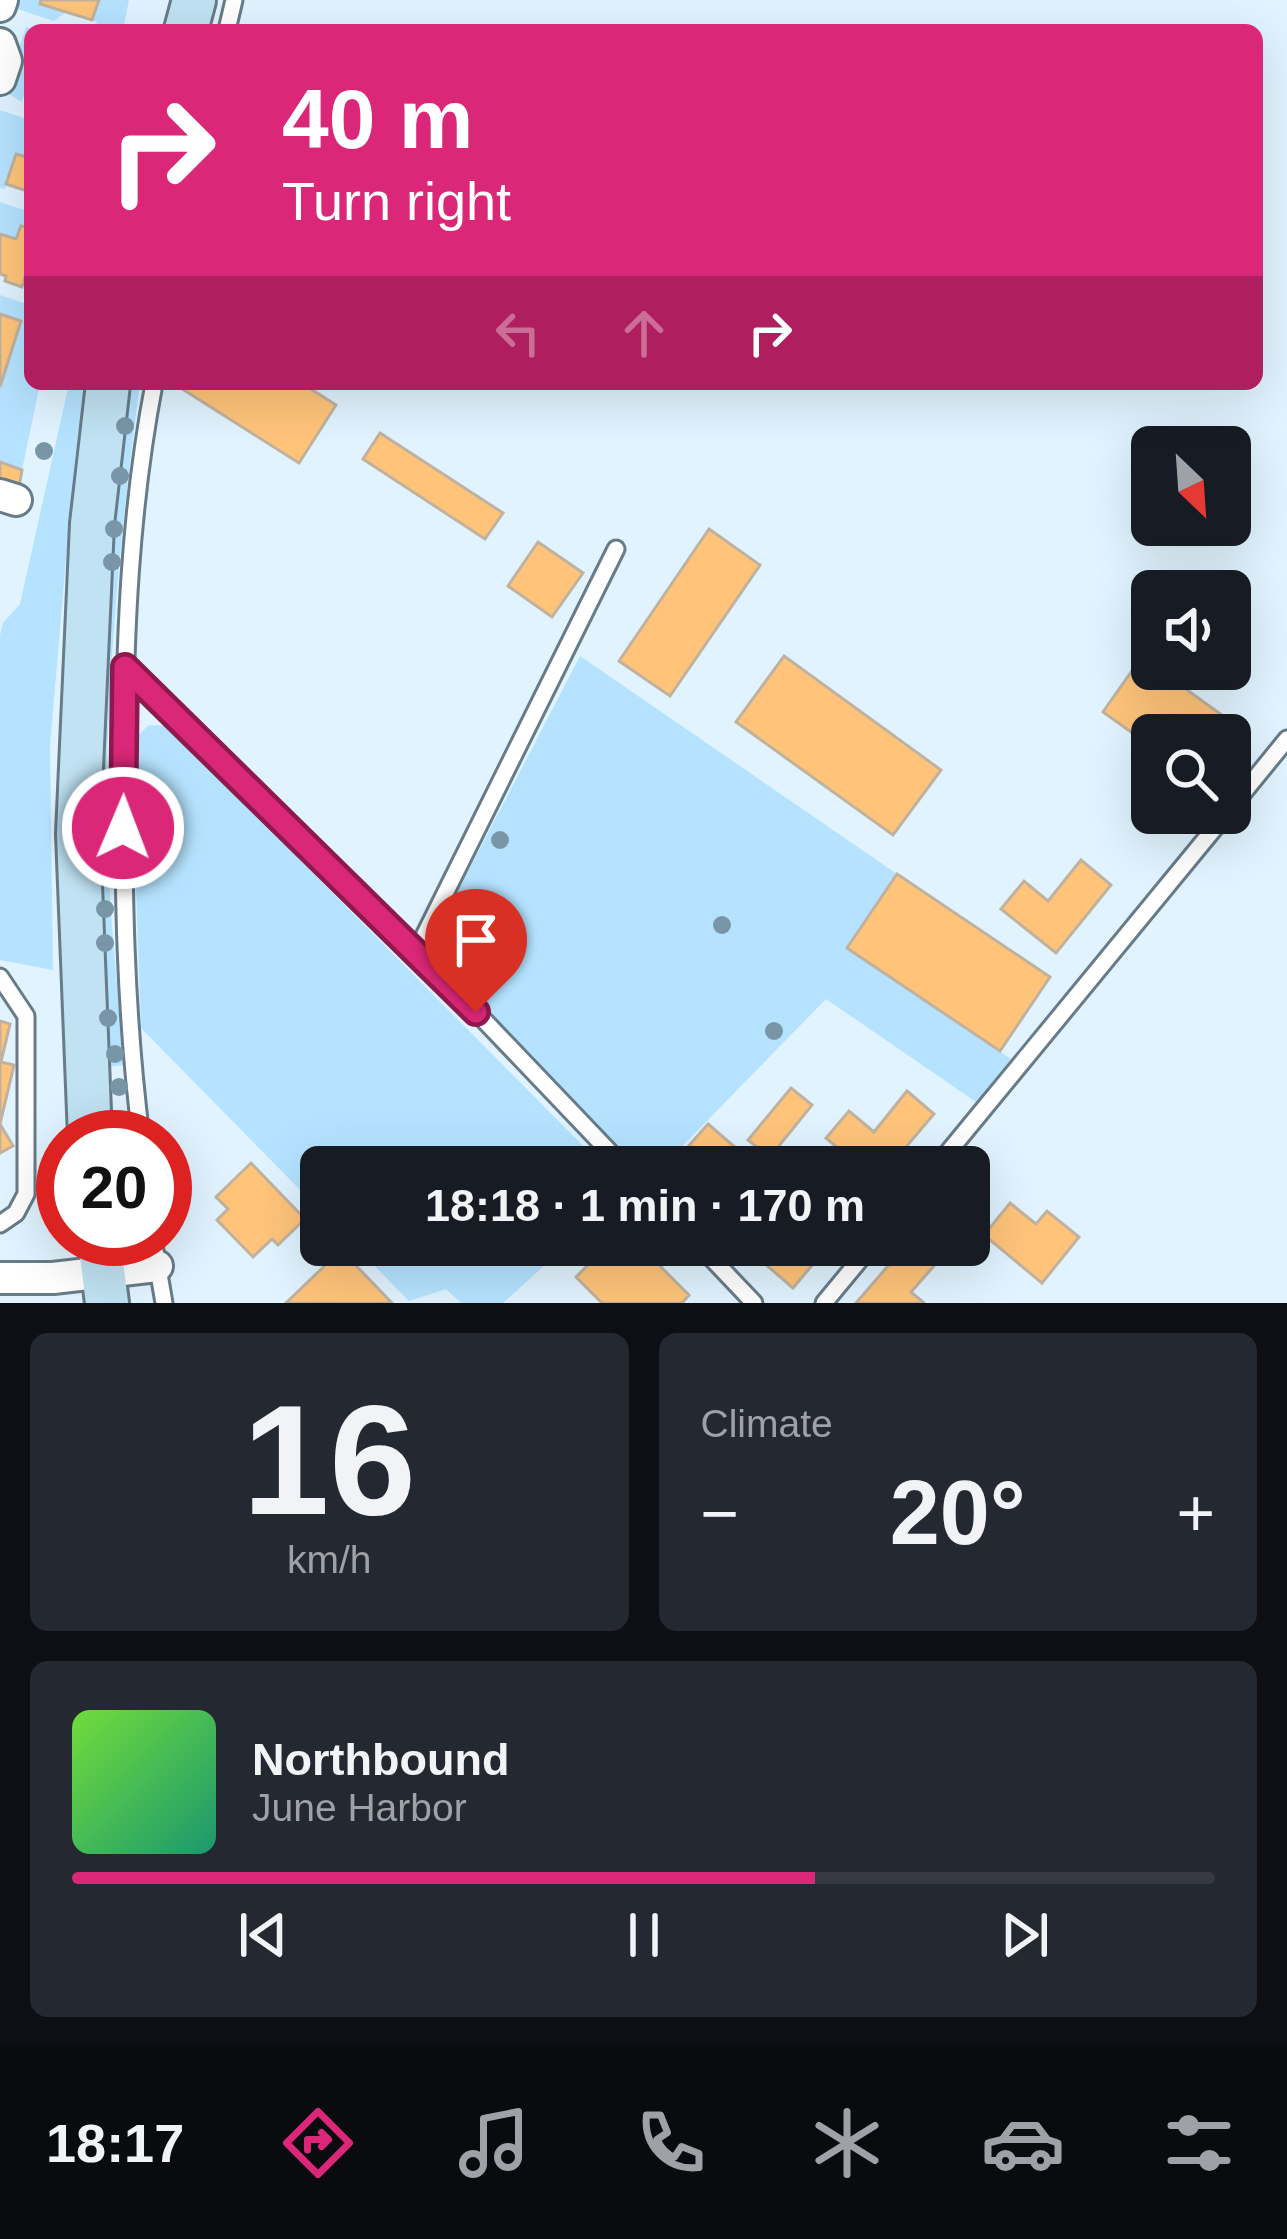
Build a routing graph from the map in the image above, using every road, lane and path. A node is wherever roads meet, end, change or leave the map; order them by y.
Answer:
1 (0, 44) edge
2 (0, 79) edge
3 (107, 390) edge
4 (153, 390) edge
5 (616, 549) dead end
6 (125, 667) junction
7 (1287, 740) edge
8 (1251, 783) edge
9 (1209, 834) edge
10 (417, 950) junction
11 (0, 977) edge
12 (90, 1110) edge
13 (138, 1110) edge
14 (604, 1146) edge
15 (953, 1146) edge
16 (0, 1224) edge
17 (157, 1266) edge
18 (719, 1266) edge
19 (855, 1266) edge
20 (103, 1272) edge
21 (0, 1278) edge
22 (164, 1303) edge
23 (754, 1303) edge
24 (824, 1303) edge

1 - 2 street
3 - 12 main road
4 - 6 lane
5 - 10 lane
6 - 10 lane
6 - 13 lane
7 - 8 lane
9 - 15 lane
10 - 14 lane
11 - 16 lane
17 - 22 lane
18 - 23 lane
19 - 24 lane
20 - 21 street

